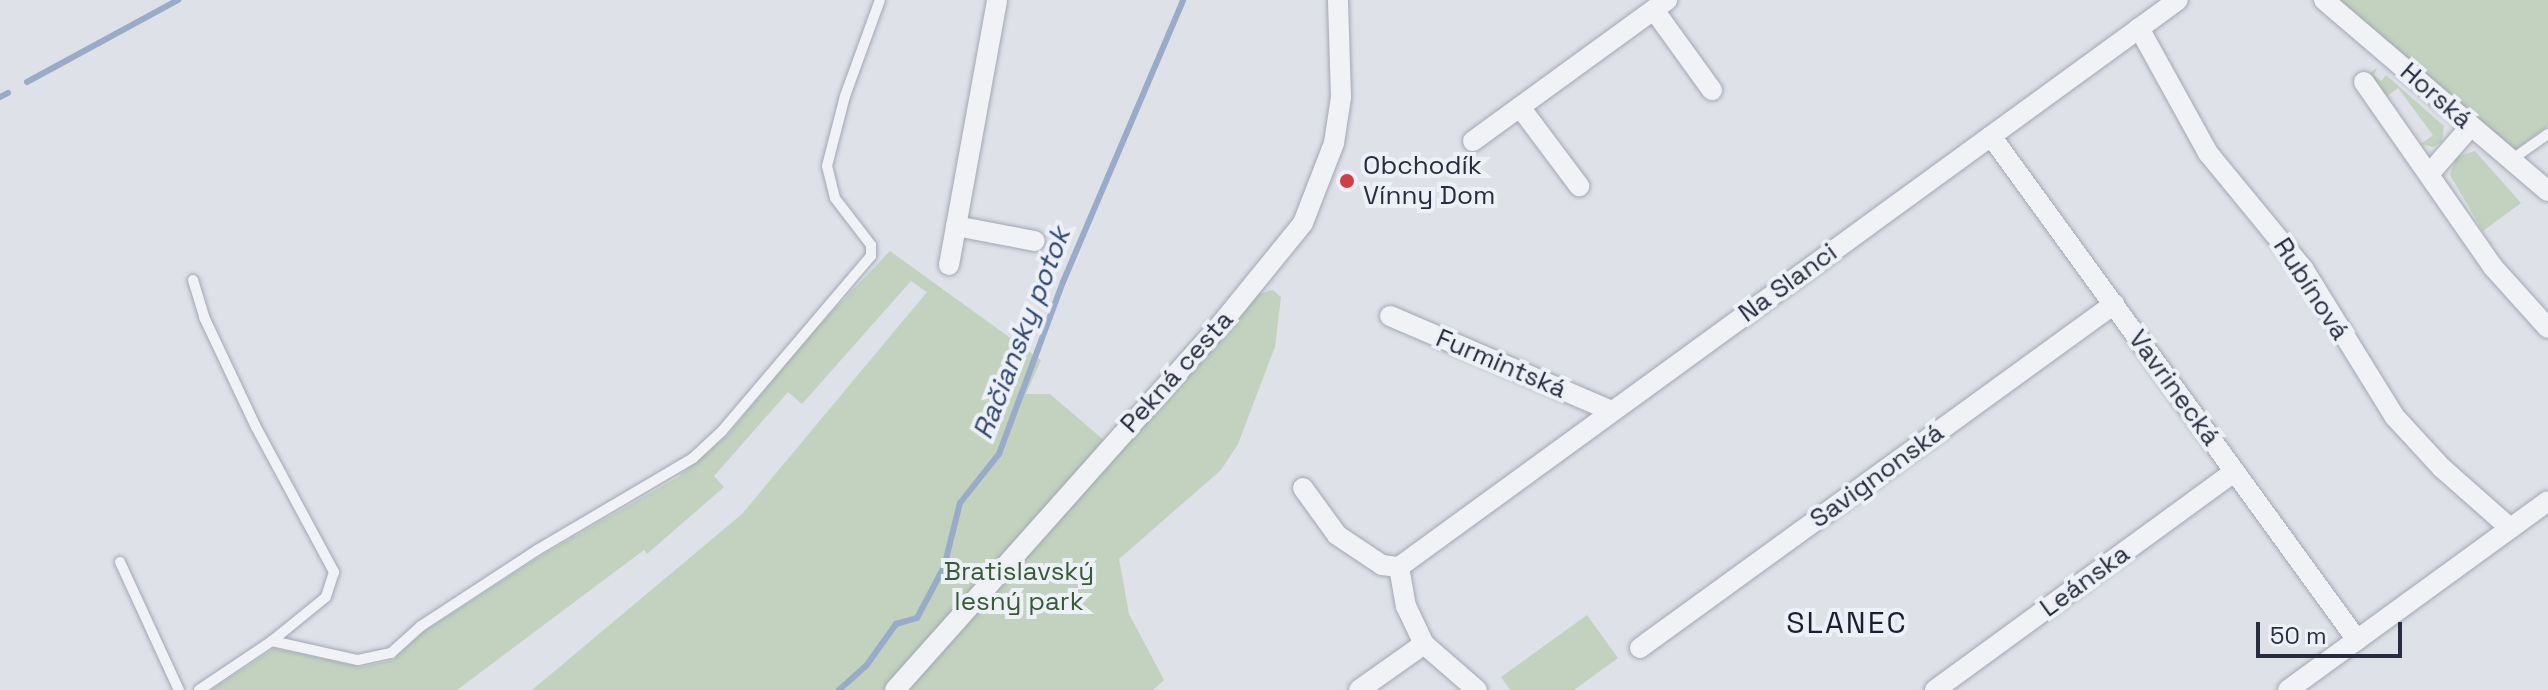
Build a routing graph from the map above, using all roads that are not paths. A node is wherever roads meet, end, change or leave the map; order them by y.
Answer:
1 (880, 0) edge
2 (997, 0) edge
3 (1338, 0) edge
4 (2178, 0) edge
5 (2324, 0) edge
6 (1660, 5) edge
7 (2139, 28) junction
8 (2364, 82) dead end
9 (1712, 90) dead end
10 (1520, 107) junction
11 (2471, 126) junction
12 (2548, 134) edge
13 (1991, 136) junction
14 (1473, 141) dead end
15 (2511, 160) junction
16 (2430, 173) junction
17 (1579, 186) dead end
18 (2548, 191) edge
19 (956, 226) junction
20 (1035, 241) dead end
21 (949, 265) dead end
22 (193, 280) dead end
23 (2114, 304) junction
24 (1390, 316) dead end
25 (2548, 328) edge
26 (1612, 411) junction
27 (2235, 471) junction
28 (1303, 488) dead end
29 (2548, 501) edge
30 (2510, 528) junction
31 (120, 562) dead end
32 (1399, 567) junction
33 (2357, 640) junction
34 (272, 641) junction
35 (1424, 644) junction
36 (1640, 648) dead end
37 (179, 690) edge
38 (200, 690) edge
39 (895, 690) edge
40 (1359, 690) edge
41 (1477, 690) edge
42 (1935, 690) edge
43 (2288, 690) edge

1 - 34 lane
2 - 19 street
3 - 39 street, Pekná cesta
4 - 7 street, Na Slanci
5 - 11 street, Horská
6 - 9 street
6 - 10 street
7 - 13 street, Na Slanci
7 - 30 street, Rubínová
8 - 16 street
10 - 14 street
10 - 17 street
11 - 15 street, Horská
11 - 16 street
12 - 15 lane
13 - 23 street, Vavrinecká
13 - 26 street, Na Slanci
15 - 18 street, Horská
16 - 25 street
19 - 20 street
19 - 21 street
22 - 34 lane
23 - 27 street, Vavrinecká
23 - 36 street, Savignonská
24 - 26 street, Furmintská
26 - 32 street, Na Slanci
27 - 33 street, Vavrinecká
27 - 42 street, Leánska
28 - 32 street
29 - 30 street
30 - 33 street
31 - 37 lane
32 - 35 street
33 - 43 street
34 - 38 lane
35 - 40 street
35 - 41 street

